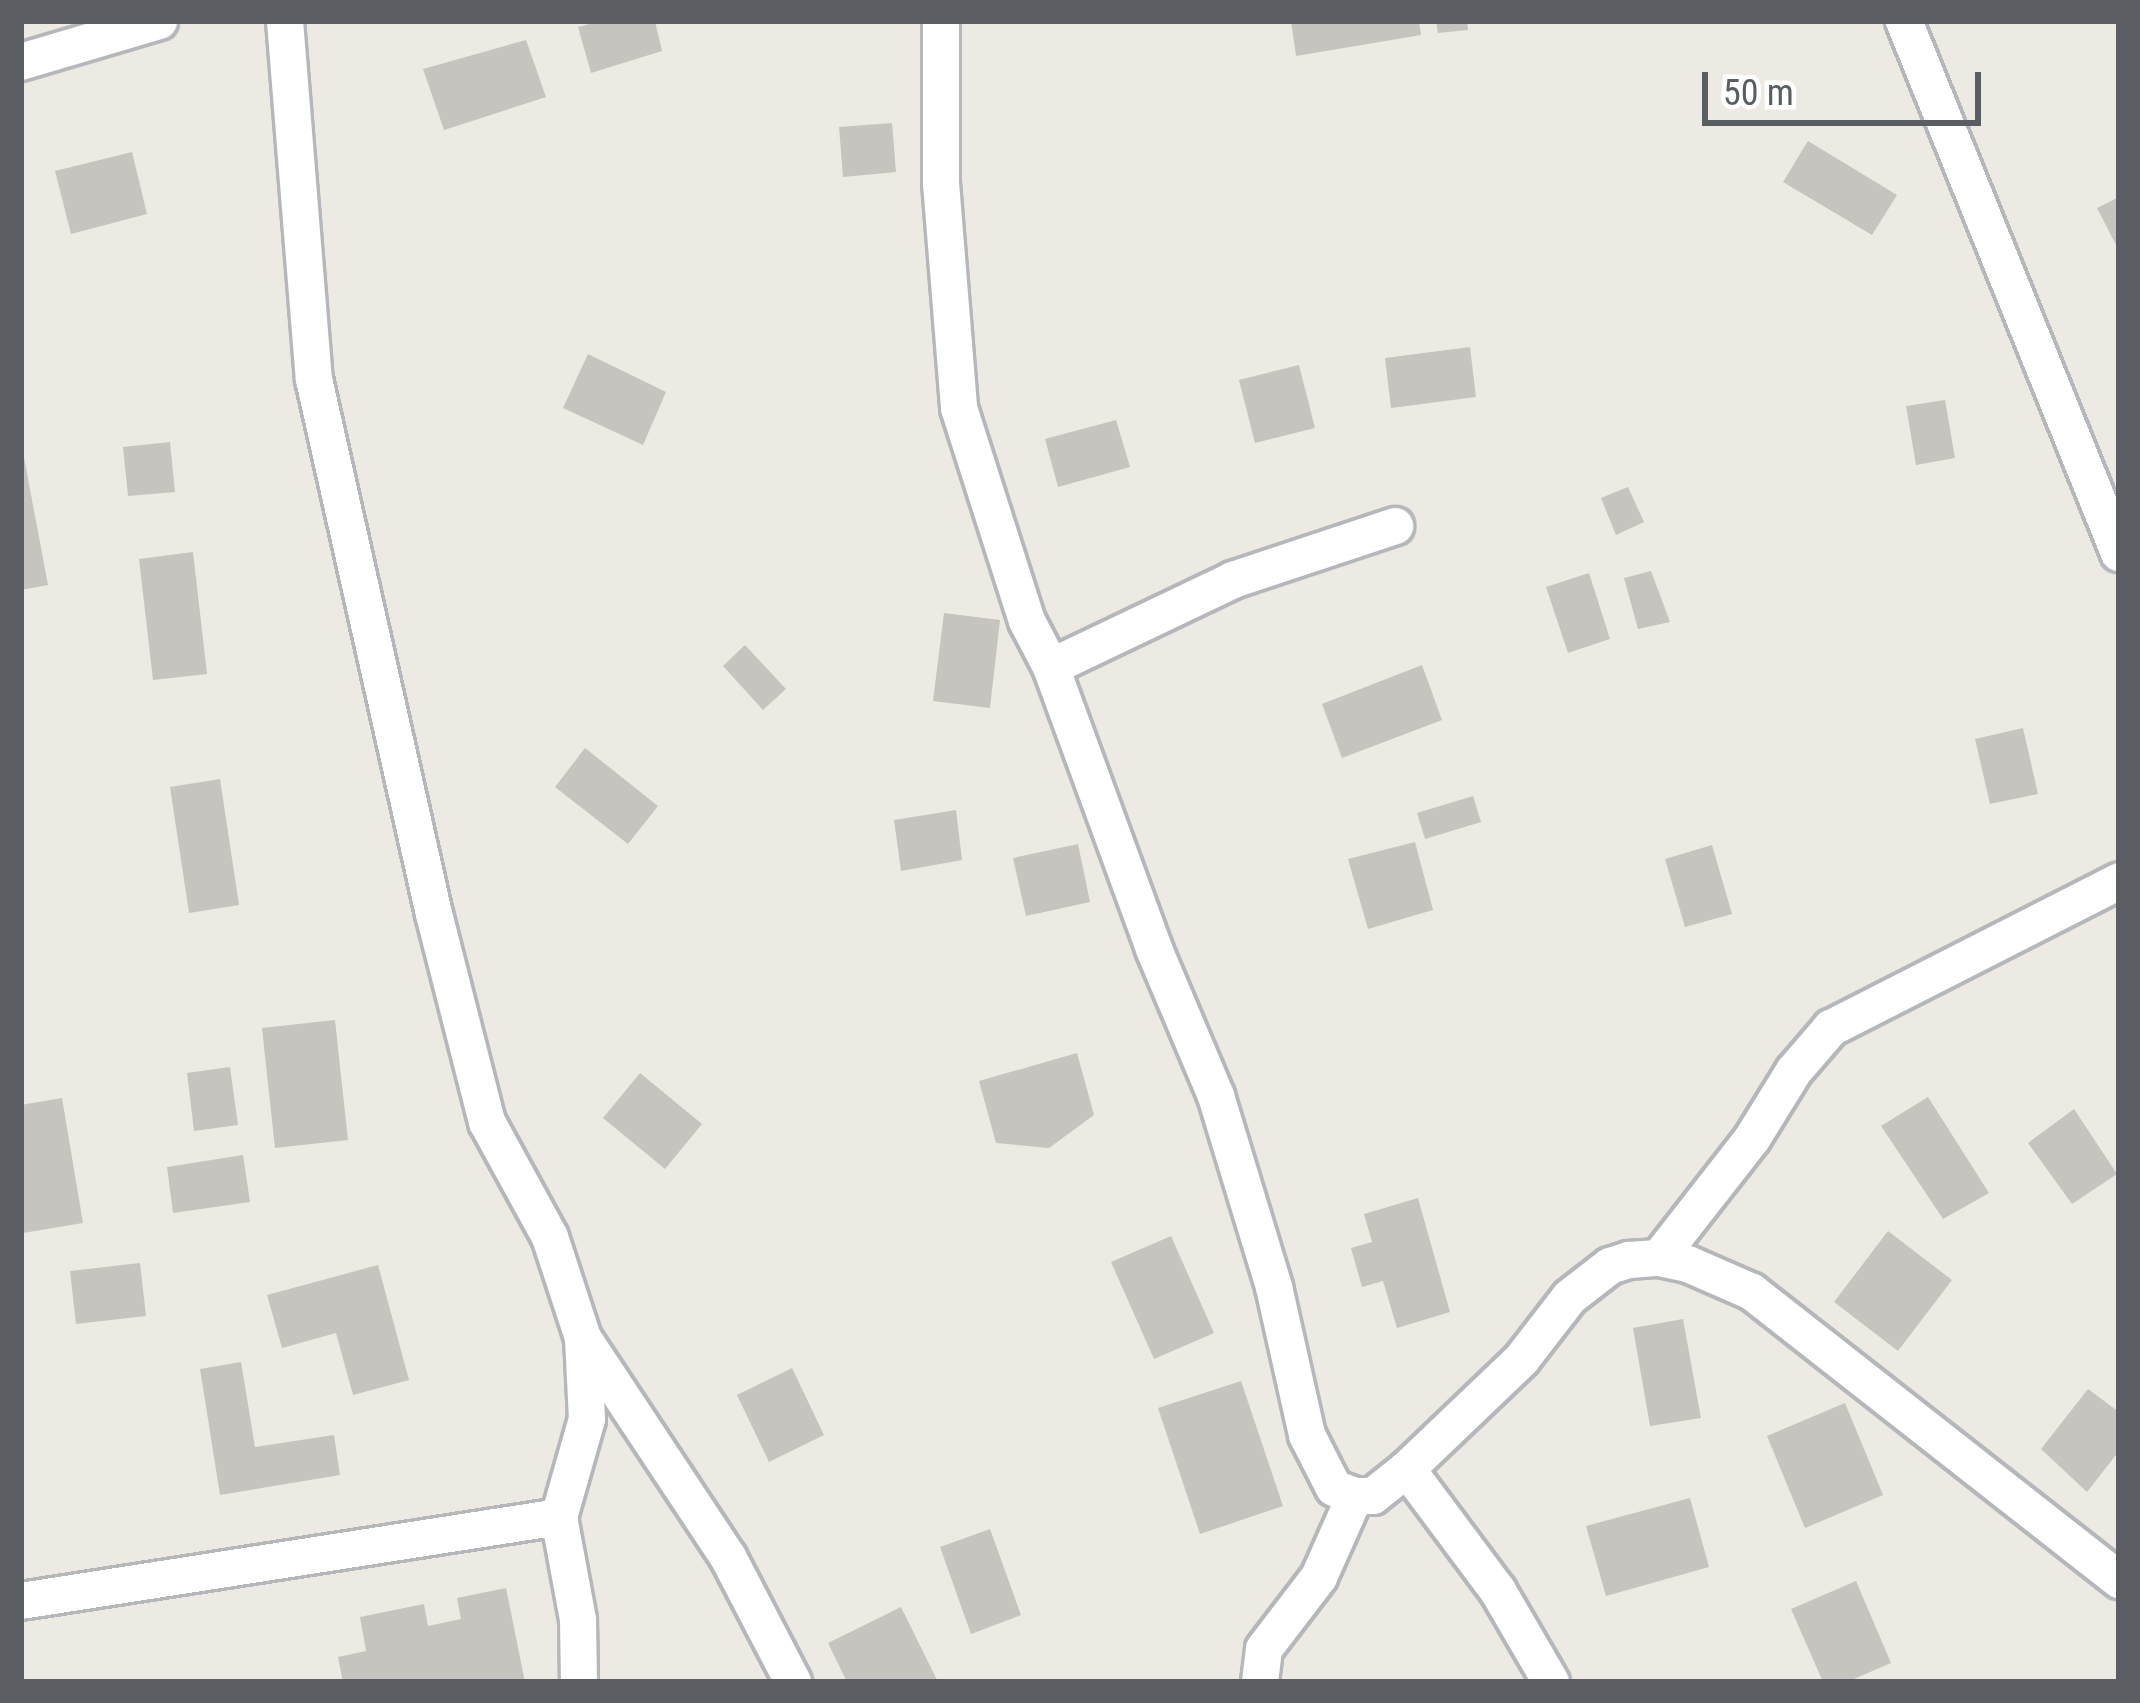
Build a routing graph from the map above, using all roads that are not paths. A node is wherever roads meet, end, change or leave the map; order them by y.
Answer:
1 (159, 21) edge
2 (285, 21) edge
3 (941, 21) edge
4 (1904, 21) edge
5 (21, 62) edge
6 (1395, 526) dead end
7 (2119, 553) edge
8 (1051, 667) junction
9 (2119, 880) edge
10 (1659, 1258) junction
11 (584, 1338) junction
12 (1407, 1469) junction
13 (1355, 1496) junction
14 (559, 1517) junction
15 (2119, 1580) edge
16 (21, 1601) edge
17 (579, 1682) edge
18 (793, 1682) edge
19 (1260, 1682) edge
20 (1551, 1682) edge

1 - 5 street
2 - 11 street
3 - 8 street
4 - 7 street
6 - 8 street
8 - 13 street
9 - 10 street
10 - 12 street
10 - 15 street
11 - 14 street
11 - 18 street
12 - 13 street
12 - 20 street
13 - 19 street
14 - 16 street
14 - 17 street

